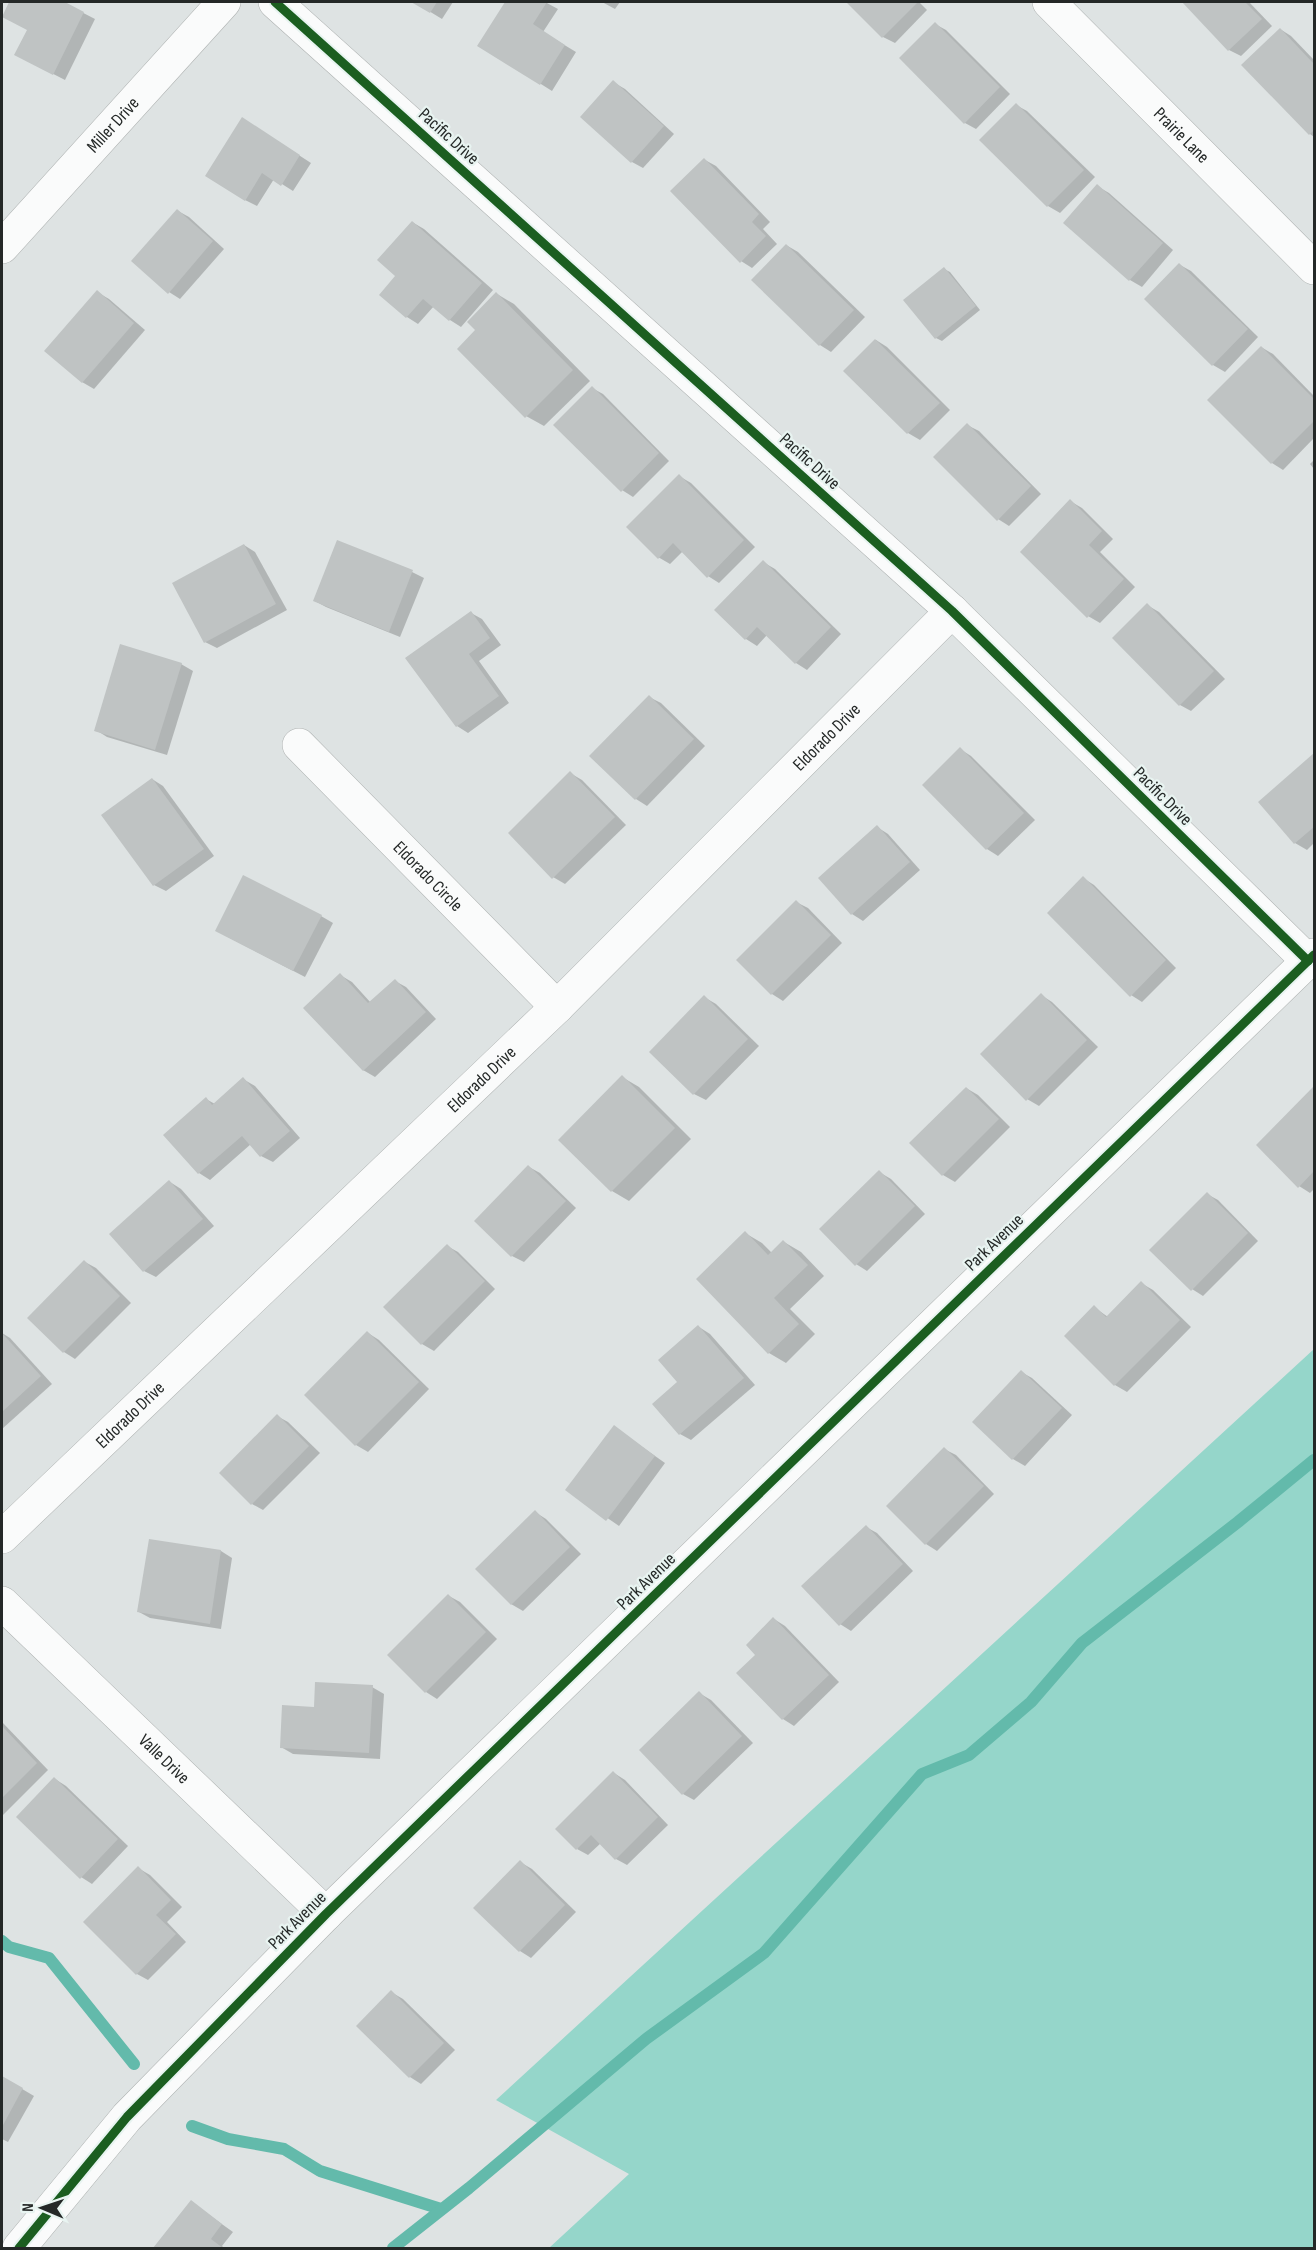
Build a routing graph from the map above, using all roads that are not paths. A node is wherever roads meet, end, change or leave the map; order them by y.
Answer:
1 (224, 2) edge
2 (275, 2) edge
3 (1049, 2) edge
4 (2, 247) edge
5 (1314, 268) edge
6 (952, 611) junction
7 (299, 745) dead end
8 (1311, 958) edge
9 (557, 1007) junction
10 (2, 1537) edge
11 (2, 1603) edge
12 (326, 1914) junction
13 (19, 2248) edge

1 - 4 street, Miller Drive
2 - 6 street, Pacific Drive
3 - 5 street, Prairie Lane
6 - 8 street, Pacific Drive
6 - 9 street, Eldorado Drive
7 - 9 street, Eldorado Circle
8 - 12 street, Park Avenue
9 - 10 street, Eldorado Drive
11 - 12 street, Valle Drive
12 - 13 street, Park Avenue

